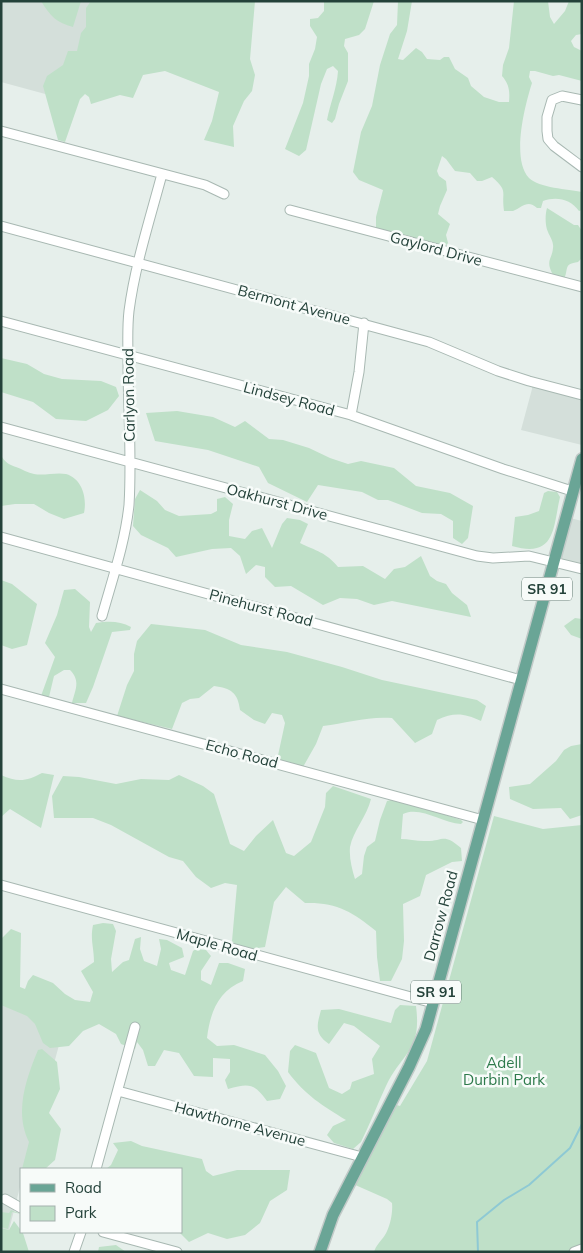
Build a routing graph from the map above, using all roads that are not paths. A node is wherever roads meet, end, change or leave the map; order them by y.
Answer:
1 (582, 100) edge
2 (1, 131) edge
3 (582, 167) edge
4 (162, 174) junction
5 (224, 194) dead end
6 (290, 210) dead end
7 (1, 226) edge
8 (138, 262) junction
9 (582, 287) edge
10 (1, 321) edge
11 (364, 323) junction
12 (128, 356) junction
13 (582, 395) edge
14 (351, 415) junction
15 (1, 427) edge
16 (582, 459) edge
17 (130, 463) junction
18 (572, 491) junction
19 (1, 537) edge
20 (554, 563) junction
21 (115, 569) junction
22 (582, 569) edge
23 (102, 616) dead end
24 (521, 680) junction
25 (1, 689) edge
26 (483, 820) junction
27 (1, 885) edge
28 (433, 1003) junction
29 (135, 1027) dead end
30 (118, 1091) junction
31 (362, 1157) junction
32 (96, 1168) edge
33 (5, 1199) dead end
34 (20, 1207) edge
35 (81, 1233) edge
36 (107, 1233) edge
37 (74, 1252) edge
38 (177, 1252) edge
39 (320, 1252) edge

1 - 3 street
2 - 4 street
4 - 5 street
4 - 8 street, Carlyon Road
6 - 9 street, Gaylord Drive
7 - 8 street, Bermont Avenue
8 - 11 street, Bermont Avenue
8 - 12 street, Carlyon Road
10 - 12 street, Lindsey Road
11 - 13 street, Bermont Avenue
11 - 14 street
12 - 14 street, Lindsey Road
12 - 17 street, Carlyon Road
14 - 18 street, Lindsey Road
15 - 17 street, Oakhurst Drive
16 - 18 main road, SR 91
17 - 20 street, Oakhurst Drive
17 - 21 street, Carlyon Road
18 - 20 main road, SR 91
19 - 21 street, Pinehurst Road
20 - 22 street, Oakhurst Drive
20 - 24 main road, SR 91
21 - 23 street, Carlyon Road
21 - 24 street, Pinehurst Road
24 - 26 main road, Darrow Road / SR 91
25 - 26 street, Echo Road
26 - 28 main road, Darrow Road / SR 91
27 - 28 street, Maple Road
28 - 31 main road, Darrow Road / SR 91
29 - 30 street
30 - 31 street, Hawthorne Avenue
30 - 32 street
31 - 39 main road, Darrow Road / SR 91
33 - 34 street
35 - 37 street
36 - 38 street

